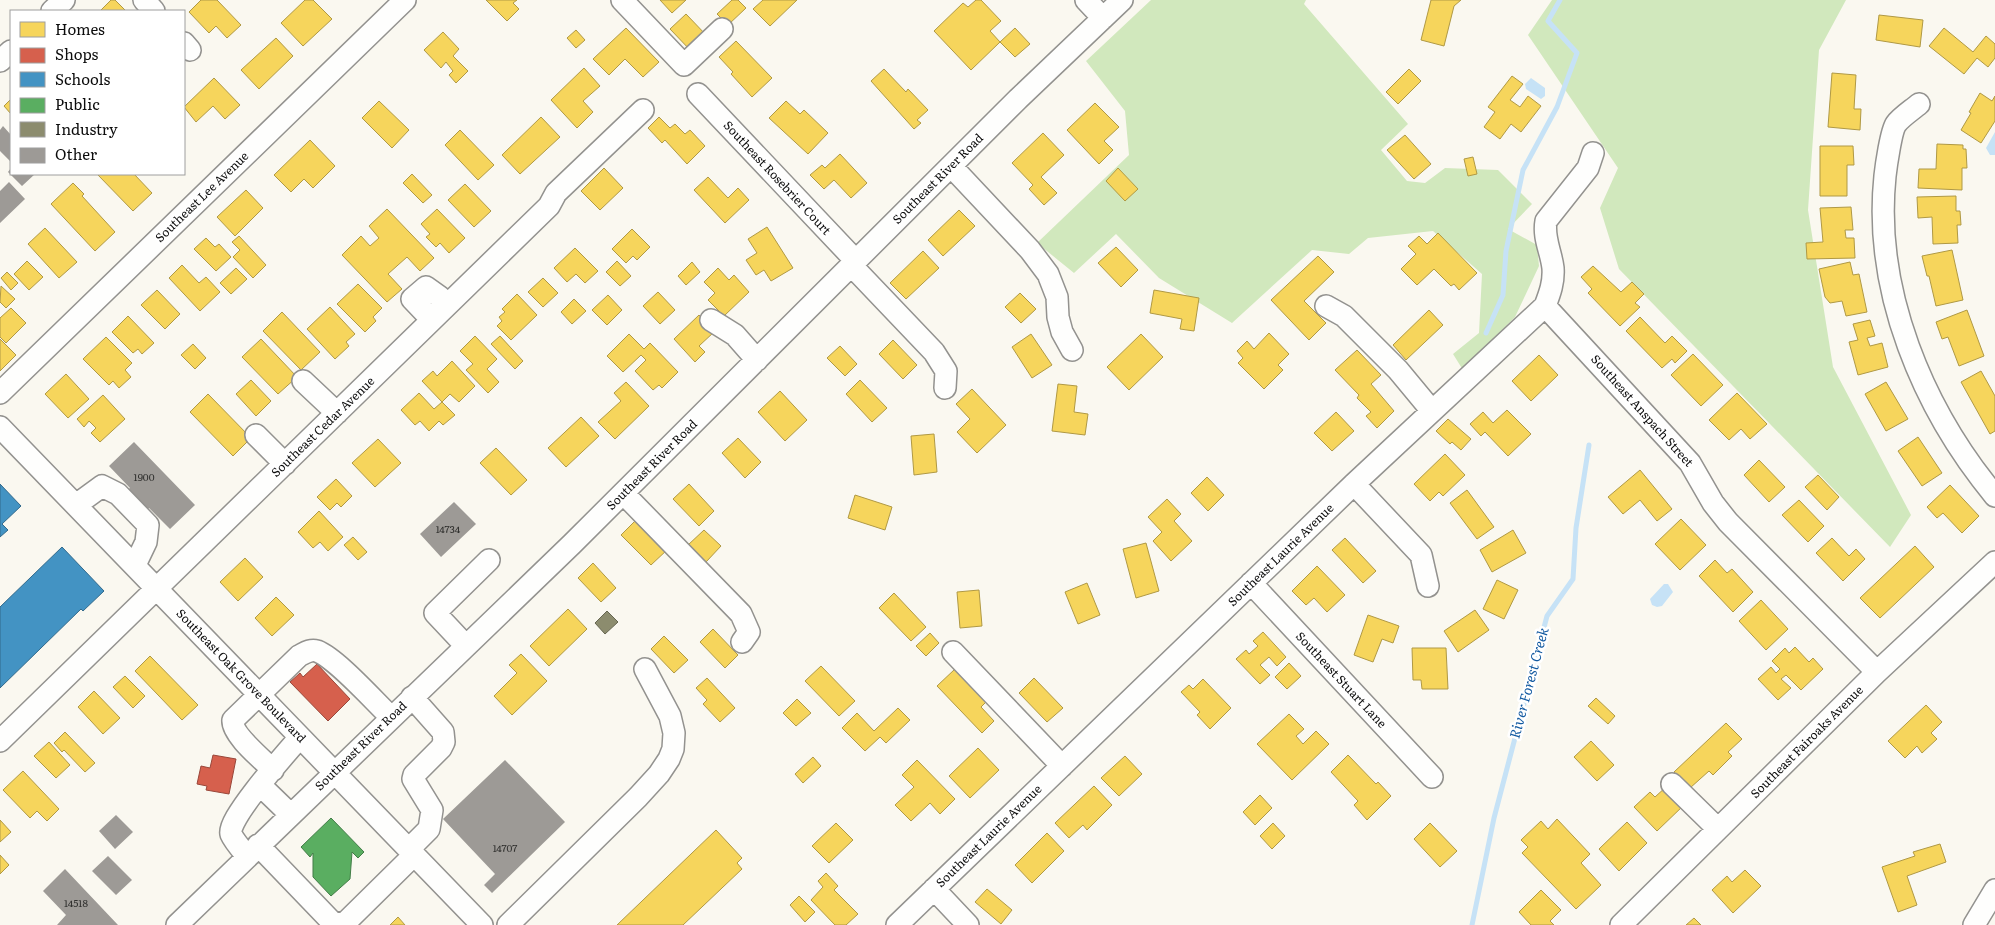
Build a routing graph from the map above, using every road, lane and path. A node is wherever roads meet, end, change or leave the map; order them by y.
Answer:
1 (38, 0) edge
2 (64, 0) edge
3 (144, 0) edge
4 (405, 0) edge
5 (622, 0) edge
6 (1086, 0) edge
7 (1122, 0) edge
8 (50, 10) edge
9 (52, 10) edge
10 (153, 10) edge
11 (1103, 18) junction
12 (722, 29) dead end
13 (10, 52) edge
14 (0, 62) edge
15 (698, 94) dead end
16 (1918, 104) dead end
17 (643, 110) dead end
18 (1592, 153) dead end
19 (951, 166) junction
20 (853, 263) junction
21 (1326, 306) dead end
22 (1545, 306) junction
23 (711, 320) dead end
24 (1072, 350) dead end
25 (757, 360) junction
26 (303, 381) dead end
27 (945, 388) dead end
28 (0, 393) edge
29 (1432, 411) junction
30 (337, 413) junction
31 (0, 427) edge
32 (256, 435) dead end
33 (285, 464) junction
34 (1354, 484) junction
35 (623, 494) junction
36 (1995, 496) edge
37 (76, 505) junction
38 (489, 560) dead end
39 (1995, 562) edge
40 (135, 565) junction
41 (1251, 583) junction
42 (1428, 586) dead end
43 (157, 589) junction
44 (742, 642) dead end
45 (466, 646) junction
46 (953, 652) dead end
47 (644, 669) dead end
48 (1878, 672) junction
49 (260, 696) junction
50 (412, 697) junction
51 (391, 717) junction
52 (300, 737) junction
53 (0, 741) edge
54 (1062, 766) junction
55 (334, 772) junction
56 (267, 777) junction
57 (1432, 777) dead end
58 (1672, 784) dead end
59 (290, 814) junction
60 (1718, 829) junction
61 (252, 851) junction
62 (412, 852) junction
63 (934, 890) junction
64 (1995, 890) edge
65 (177, 925) edge
66 (482, 925) edge
67 (508, 925) edge
68 (897, 925) edge
69 (968, 925) edge
70 (1621, 925) edge
71 (1974, 925) edge

1 - 8 street
2 - 9 street
3 - 10 street
4 - 28 street, Southeast Lee Avenue
5 - 12 street
6 - 11 street
7 - 11 street, Southeast River Road
11 - 19 street, Southeast River Road
13 - 14 street
15 - 20 street, Southeast Rosebrier Court
16 - 36 street
17 - 30 street, Southeast Cedar Avenue
18 - 22 street
19 - 20 street, Southeast River Road
19 - 24 street
20 - 25 street, Southeast River Road
20 - 27 street, Southeast Rosebrier Court
21 - 29 street
22 - 29 street, Southeast Laurie Avenue
22 - 48 street, Southeast Anspach Street
23 - 25 street
25 - 35 street, Southeast River Road
26 - 30 street
29 - 34 street, Southeast Laurie Avenue
30 - 33 street, Southeast Cedar Avenue
31 - 37 street, Southeast Oak Grove Boulevard
32 - 33 street
33 - 43 street, Southeast Cedar Avenue
34 - 41 street, Southeast Laurie Avenue
34 - 42 street
35 - 44 street
35 - 45 street, Southeast River Road
37 - 40 street, Southeast Oak Grove Boulevard
37 - 40 street
38 - 45 street
39 - 48 street, Southeast Fairoaks Avenue
40 - 43 street, Southeast Oak Grove Boulevard
41 - 54 street, Southeast Laurie Avenue
41 - 57 street, Southeast Stuart Lane
43 - 49 street, Southeast Oak Grove Boulevard
43 - 53 street, Southeast Cedar Avenue
45 - 50 street, Southeast River Road
46 - 54 street
47 - 67 street
48 - 60 street, Southeast Fairoaks Avenue
49 - 51 street
49 - 52 street, Southeast Oak Grove Boulevard
49 - 56 street
50 - 51 street, Southeast River Road
50 - 62 street
51 - 55 street, Southeast River Road
52 - 55 street, Southeast Oak Grove Boulevard
52 - 56 street
54 - 63 street, Southeast Laurie Avenue
55 - 59 street, Southeast River Road
55 - 62 street, Southeast Oak Grove Boulevard
56 - 59 street
56 - 61 street
58 - 60 street
59 - 61 street, Southeast River Road
60 - 70 street, Southeast Fairoaks Avenue
61 - 62 street
61 - 65 street, Southeast River Road
62 - 66 street, Southeast Oak Grove Boulevard
63 - 68 street, Southeast Laurie Avenue
63 - 69 street
64 - 71 street

